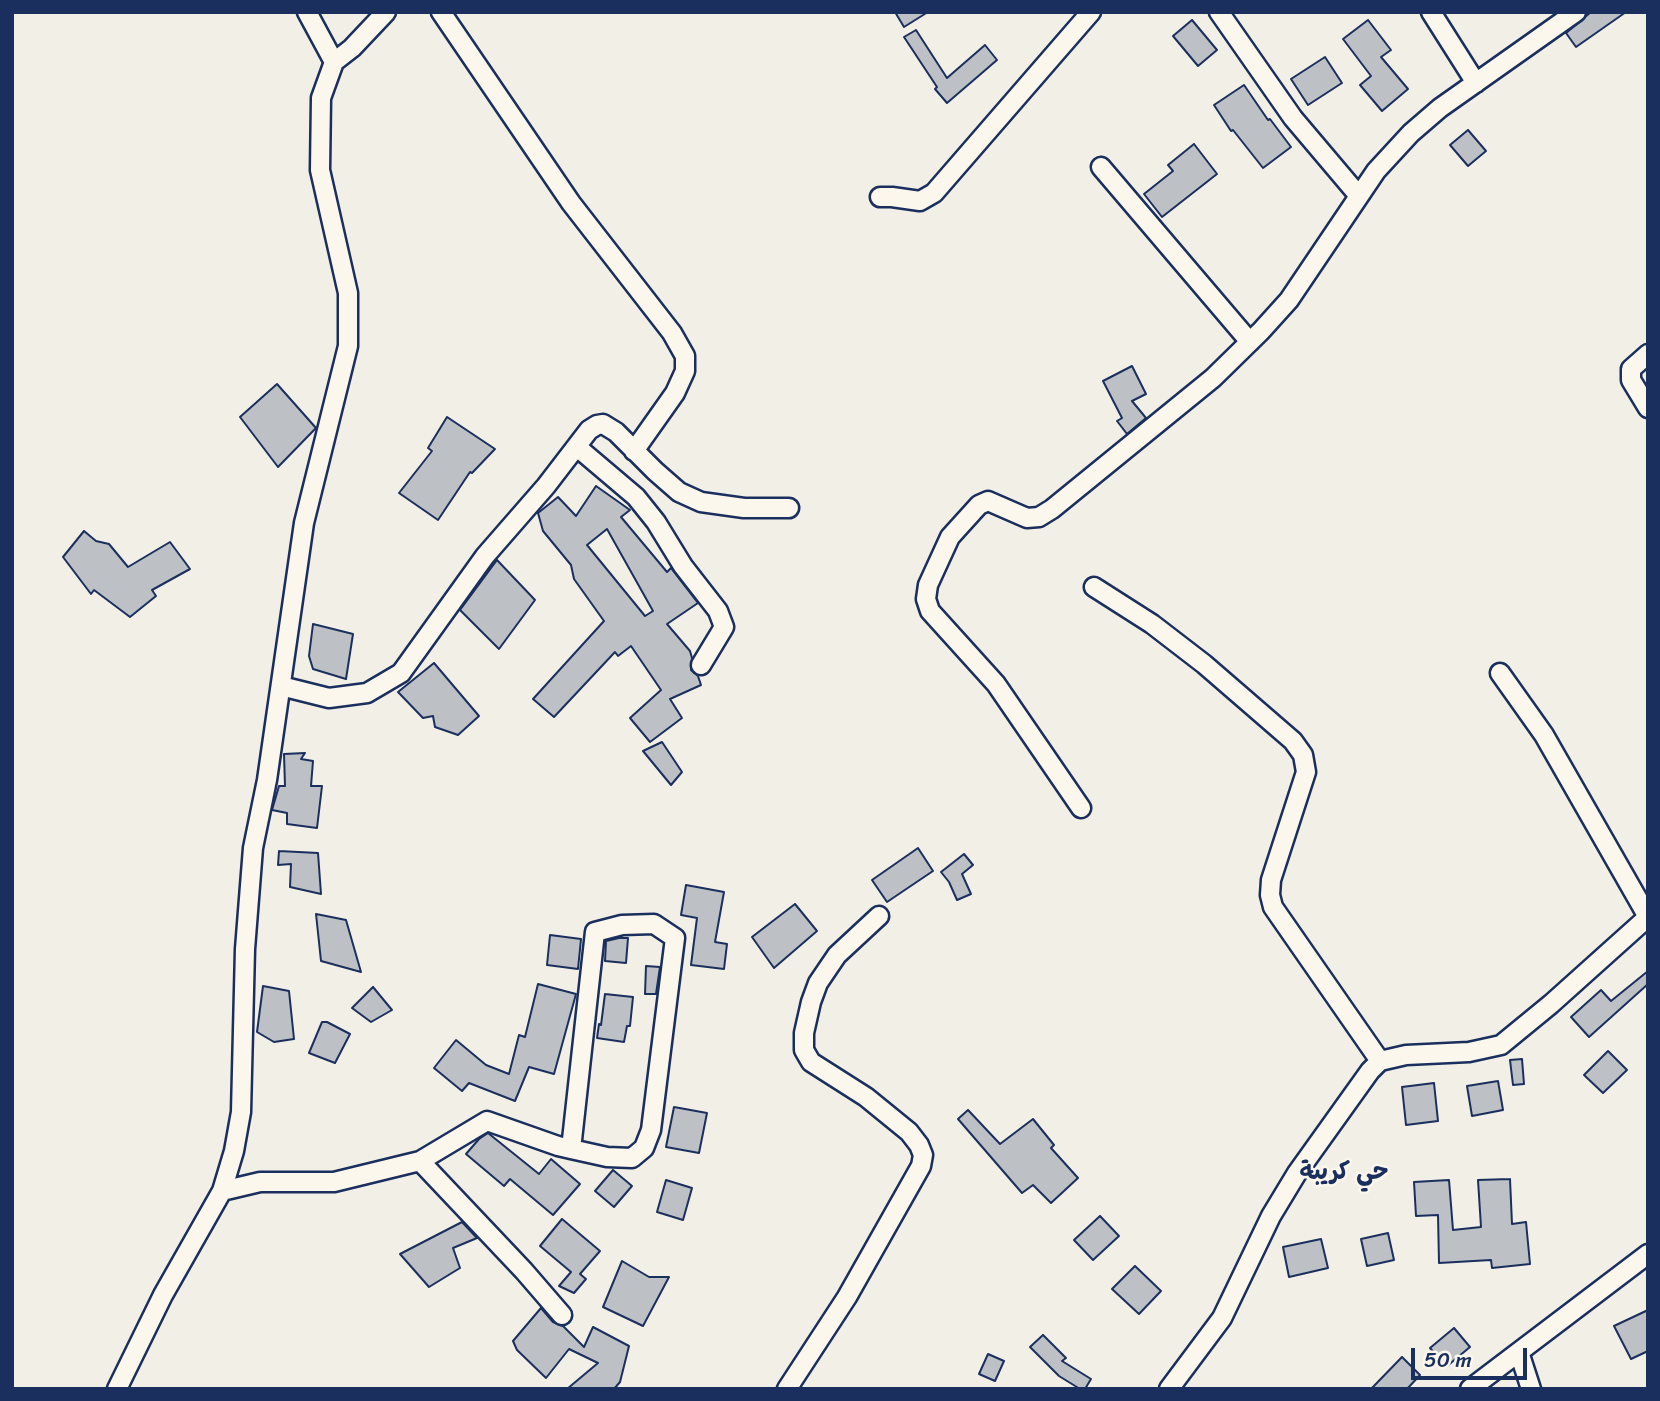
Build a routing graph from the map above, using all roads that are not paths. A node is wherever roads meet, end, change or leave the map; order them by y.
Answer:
1 (307, 12) edge
2 (386, 12) edge
3 (441, 12) edge
4 (1091, 12) edge
5 (1219, 12) edge
6 (1431, 12) edge
7 (1576, 12) edge
8 (334, 62) junction
9 (1476, 83) junction
10 (1101, 167) dead end
11 (1359, 196) junction
12 (880, 197) dead end
13 (1250, 342) junction
14 (1648, 354) edge
15 (1648, 408) edge
16 (577, 447) junction
17 (634, 451) junction
18 (789, 508) dead end
19 (1094, 587) dead end
20 (702, 665) dead end
21 (1500, 673) dead end
22 (281, 686) junction
23 (1080, 808) dead end
24 (879, 916) dead end
25 (1380, 1061) junction
26 (571, 1149) junction
27 (420, 1161) junction
28 (222, 1191) junction
29 (1648, 1254) edge
30 (562, 1315) dead end
31 (1519, 1352) junction
32 (117, 1389) edge
33 (787, 1389) edge
34 (1169, 1389) edge
35 (1470, 1389) edge
36 (1531, 1389) edge

1 - 8 street
2 - 8 street
3 - 17 street
4 - 12 street
5 - 11 street
6 - 9 street
7 - 9 street
8 - 22 street
9 - 11 street
10 - 13 street
11 - 13 street
13 - 23 street
14 - 15 street
16 - 17 street
16 - 20 street
16 - 22 street
17 - 18 street
19 - 25 street
21 - 25 street
22 - 28 street
24 - 33 street
25 - 34 street
26 - 26 street
26 - 27 street
27 - 28 street
27 - 30 street
28 - 32 street
29 - 31 street
31 - 35 street
31 - 36 street

